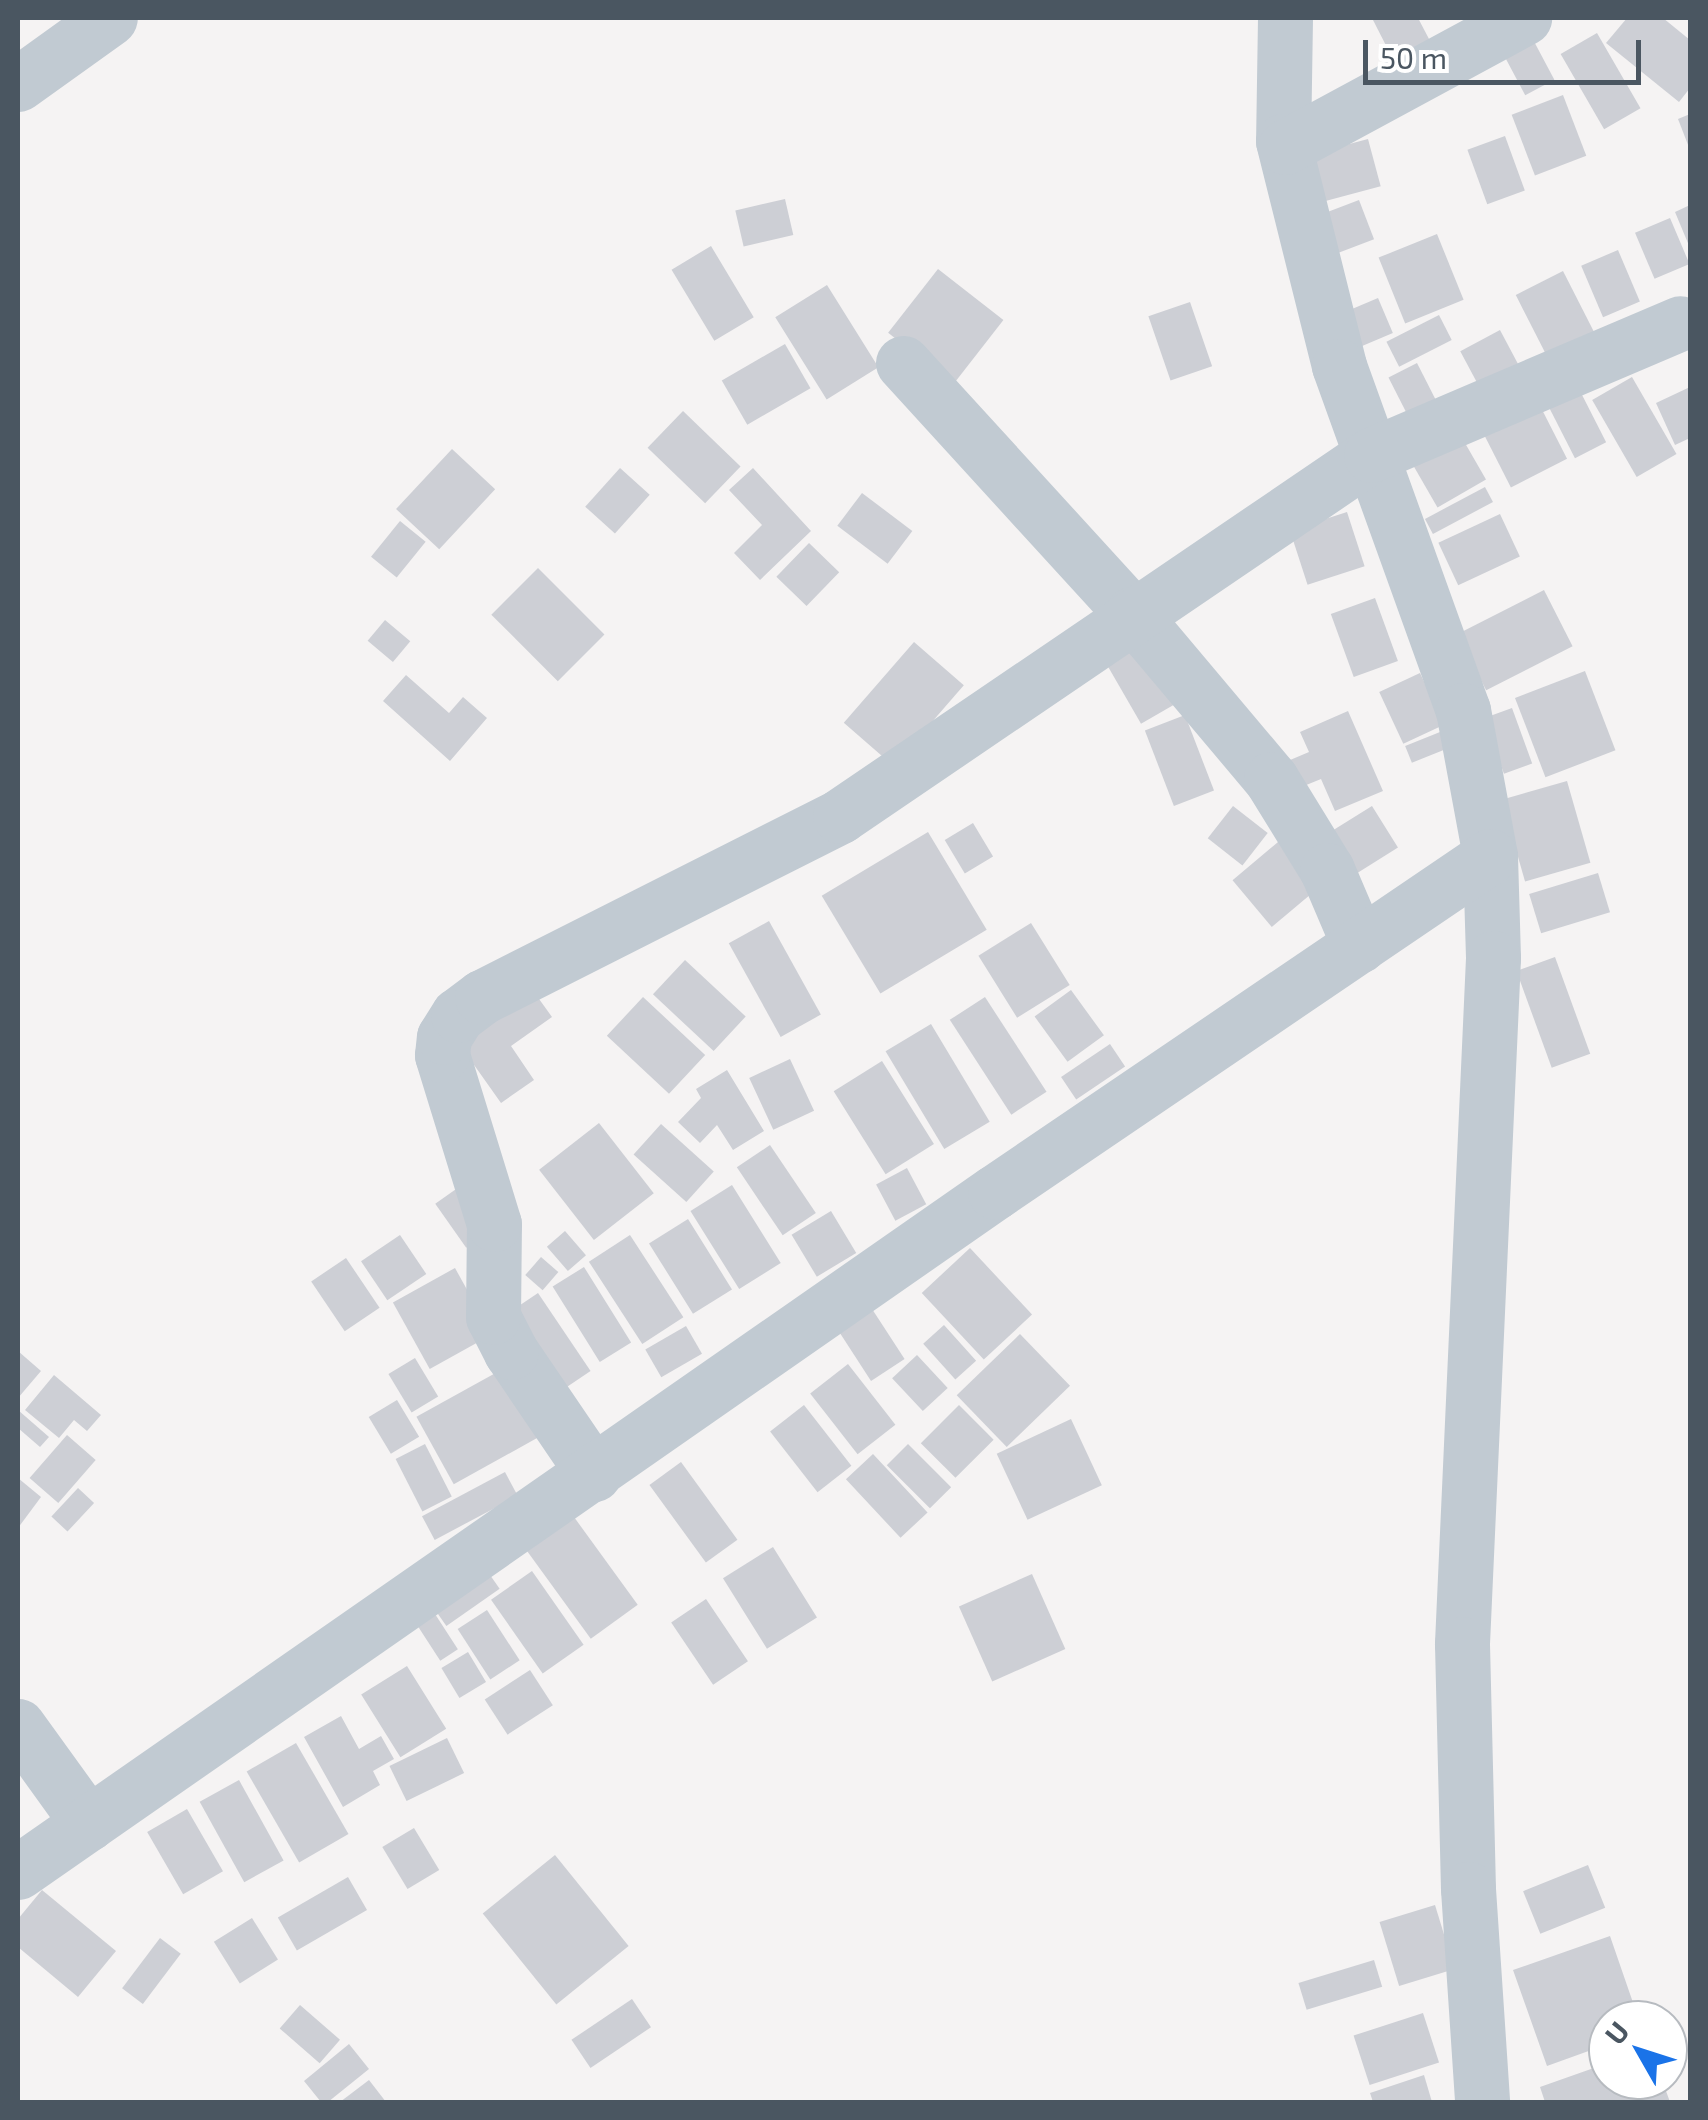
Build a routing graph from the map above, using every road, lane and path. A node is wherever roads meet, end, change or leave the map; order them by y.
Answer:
1 (110, 18) edge
2 (1285, 18) edge
3 (1524, 18) edge
4 (18, 84) edge
5 (1285, 146) junction
6 (1680, 323) dead end
7 (903, 364) dead end
8 (1371, 454) junction
9 (1132, 614) junction
10 (1490, 856) junction
11 (1359, 945) junction
12 (594, 1474) junction
13 (18, 1726) edge
14 (88, 1823) junction
15 (18, 1872) edge
16 (1482, 2102) edge

1 - 4 street
2 - 5 street
3 - 5 street
5 - 8 street
6 - 8 street
7 - 9 street
8 - 9 street
8 - 10 street
9 - 11 street
9 - 12 street
10 - 11 street
10 - 16 street
11 - 12 street
12 - 14 street
13 - 14 street
14 - 15 street

